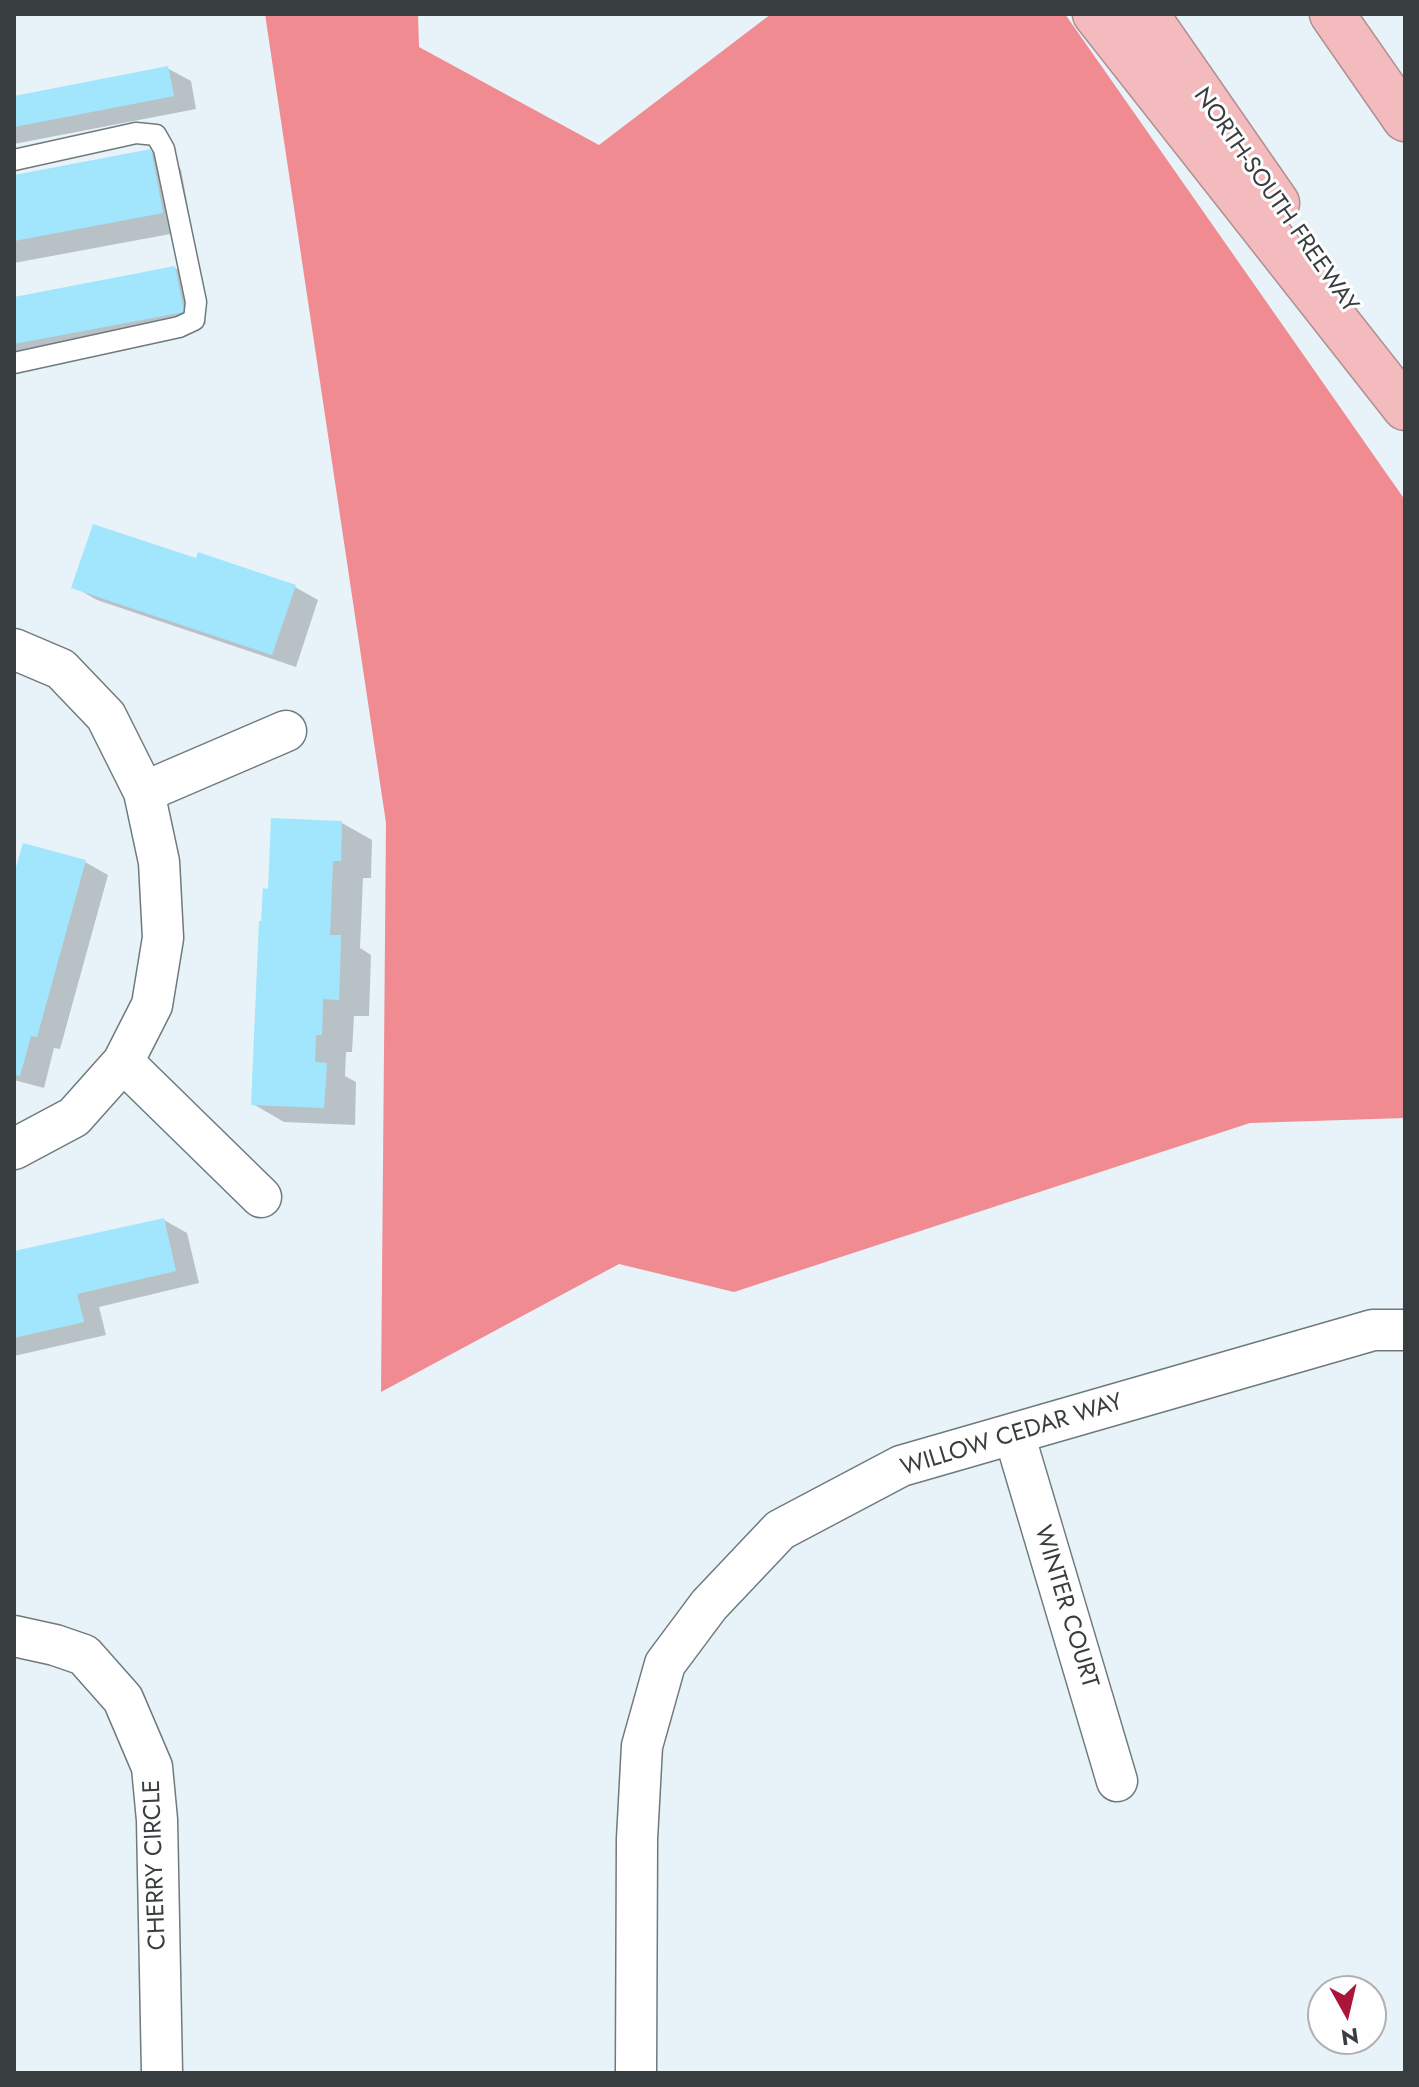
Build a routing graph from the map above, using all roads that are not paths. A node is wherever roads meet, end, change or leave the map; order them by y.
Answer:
1 (1095, 14) edge
2 (1146, 14) edge
3 (1332, 14) edge
4 (1405, 119) edge
5 (14, 160) edge
6 (14, 363) edge
7 (1405, 387) edge
8 (1405, 408) edge
9 (14, 649) edge
10 (286, 731) dead end
11 (144, 792) junction
12 (123, 1062) junction
13 (14, 1149) edge
14 (261, 1197) dead end
15 (1405, 1330) edge
16 (1014, 1434) junction
17 (14, 1636) edge
18 (1117, 1781) dead end
19 (162, 2073) edge
20 (636, 2073) edge

1 - 8 highway
2 - 7 highway, NORTH-SOUTH FREEWAY
3 - 4 highway
5 - 6 lane
9 - 11 street
10 - 11 street
11 - 12 street
12 - 13 street
12 - 14 street
15 - 16 street, WILLOW CEDAR WAY
16 - 18 street, WINTER COURT
16 - 20 street, WILLOW CEDAR WAY
17 - 19 street, CHERRY CIRCLE

